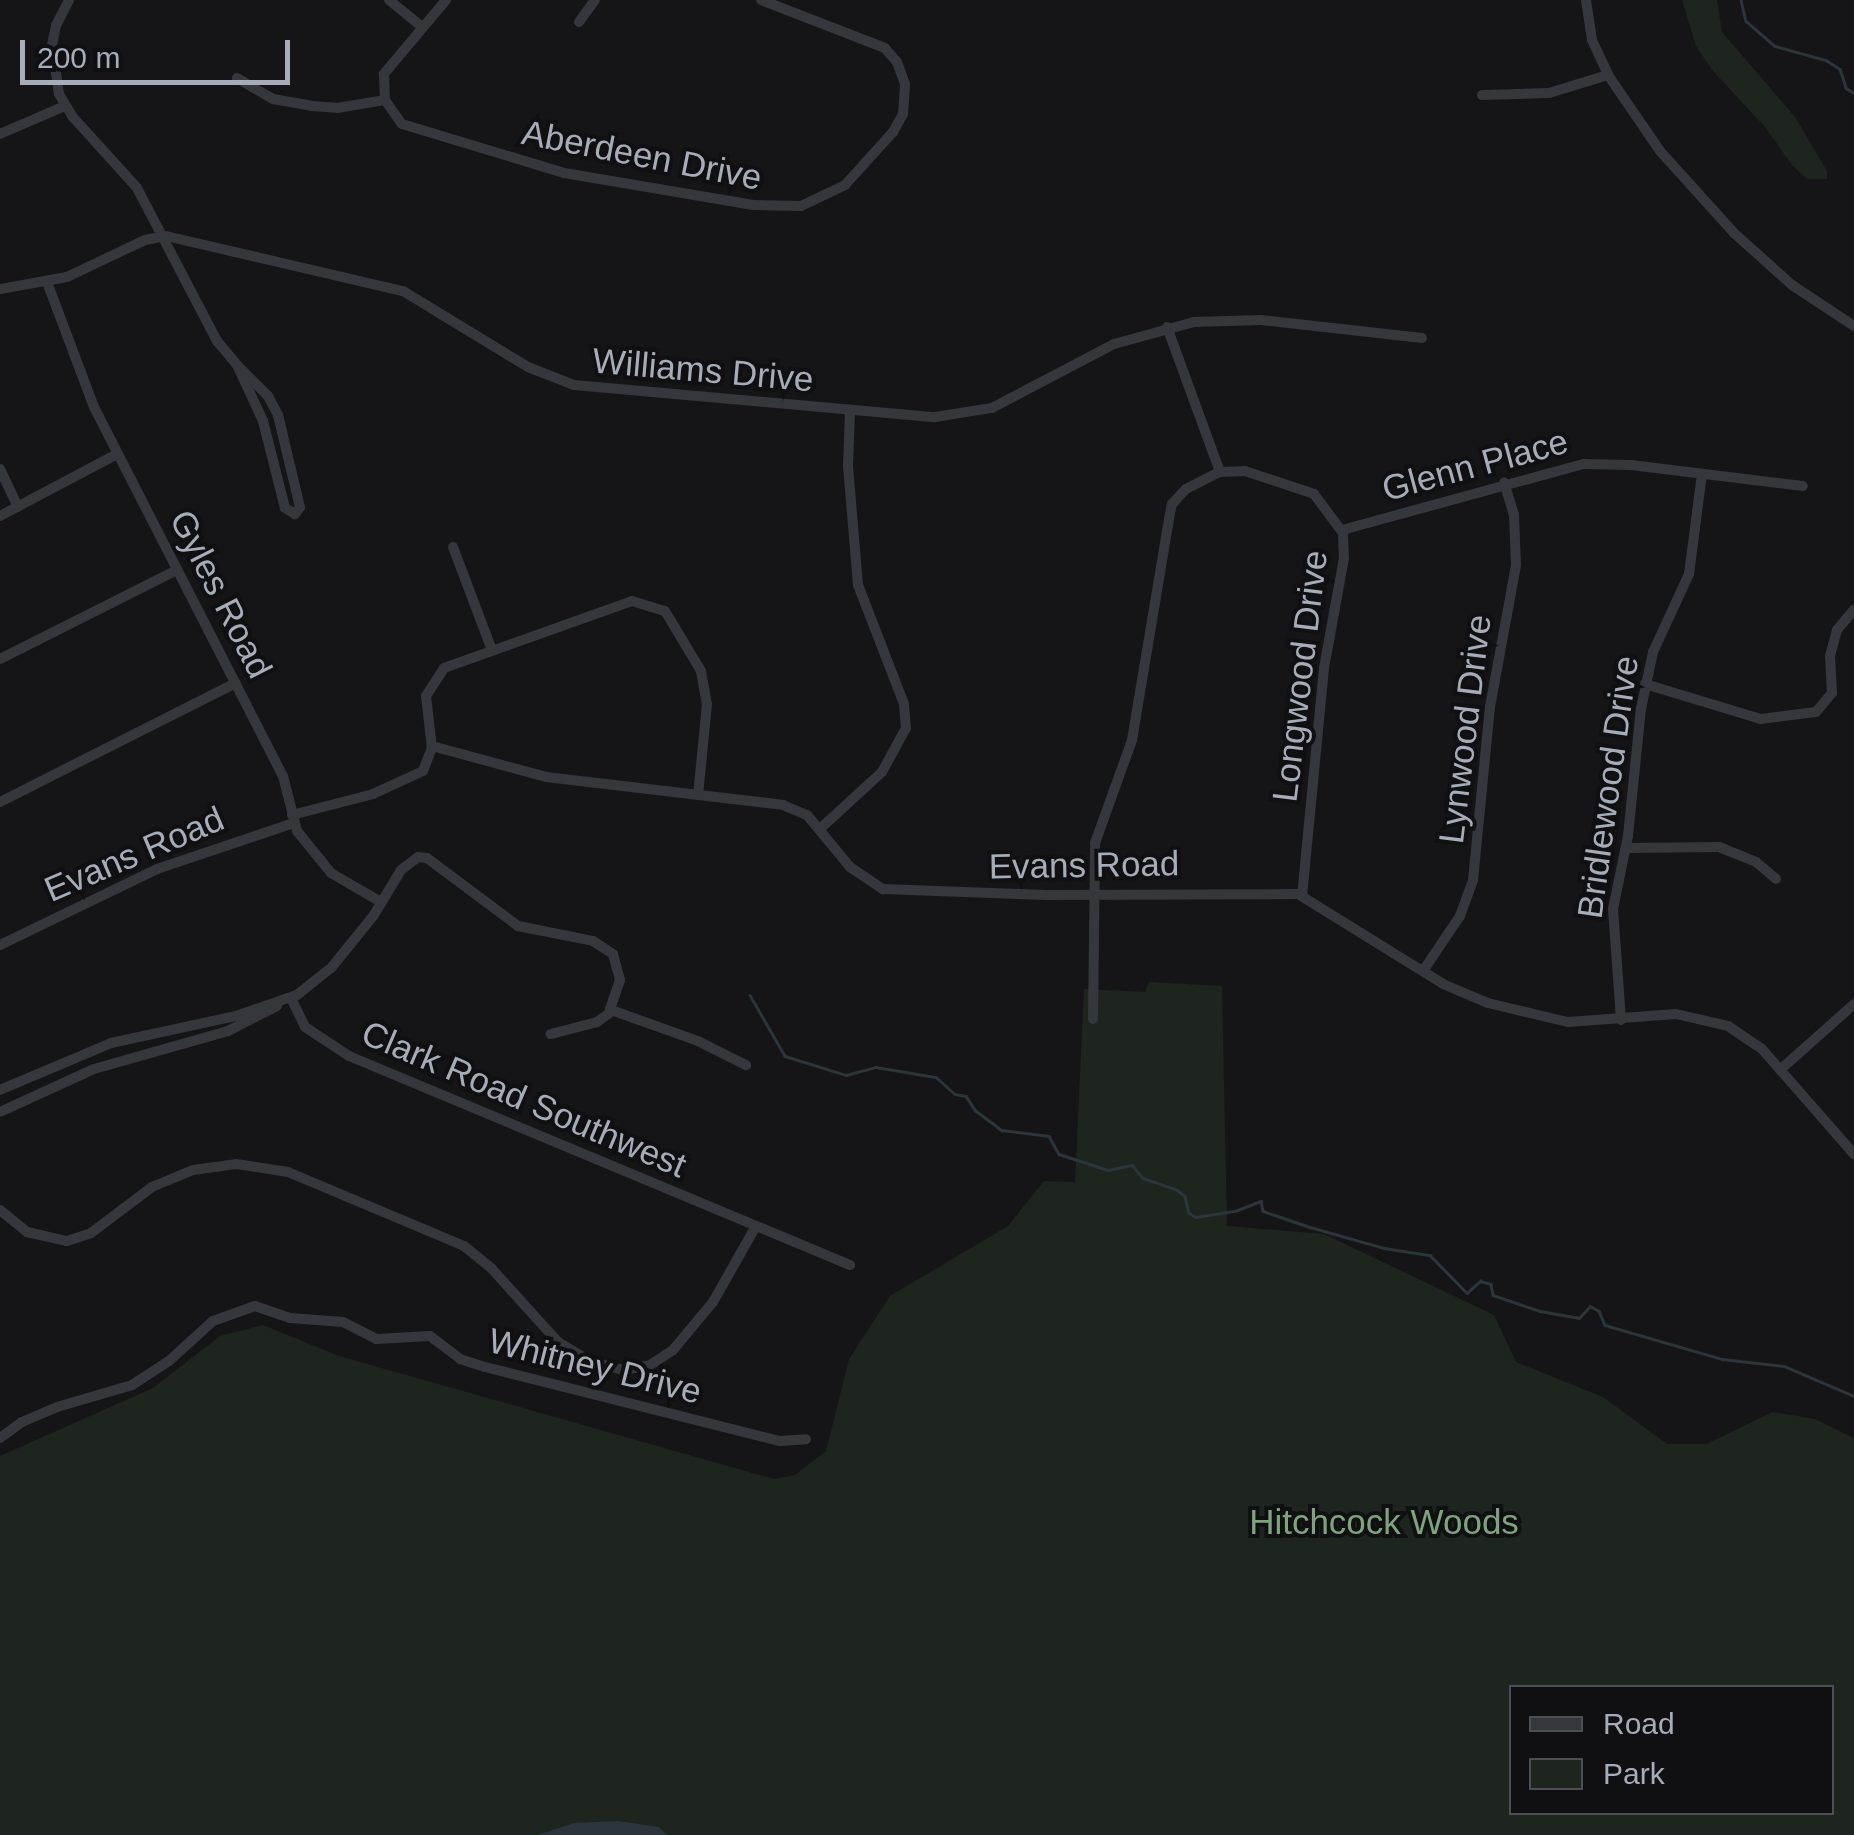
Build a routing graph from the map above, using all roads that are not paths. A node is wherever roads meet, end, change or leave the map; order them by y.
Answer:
1 (69, 0) edge
2 (389, 0) edge
3 (446, 0) edge
4 (595, 0) edge
5 (761, 0) edge
6 (1586, 0) edge
7 (579, 22) dead end
8 (422, 27) junction
9 (1608, 75) junction
10 (237, 78) dead end
11 (1482, 96) dead end
12 (385, 100) junction
13 (64, 106) junction
14 (0, 134) edge
15 (161, 236) junction
16 (46, 282) junction
17 (0, 289) edge
18 (1854, 326) edge
19 (1167, 327) junction
20 (1422, 338) dead end
21 (237, 366) junction
22 (850, 411) junction
23 (117, 454) junction
24 (0, 468) edge
25 (1220, 472) junction
26 (1702, 474) junction
27 (1504, 482) junction
28 (1803, 486) dead end
29 (18, 507) junction
30 (0, 516) edge
31 (1342, 530) junction
32 (453, 547) dead end
33 (177, 570) junction
34 (1854, 610) edge
35 (492, 650) junction
36 (0, 659) edge
37 (236, 683) junction
38 (1646, 684) junction
39 (432, 746) junction
40 (698, 795) junction
41 (0, 802) edge
42 (292, 819) junction
43 (821, 828) junction
44 (1626, 848) junction
45 (1776, 879) dead end
46 (1091, 894) junction
47 (1302, 896) junction
48 (381, 902) junction
49 (0, 944) edge
50 (1422, 971) junction
51 (287, 1000) junction
52 (1854, 1004) edge
53 (611, 1010) junction
54 (1093, 1019) dead end
55 (1621, 1020) junction
56 (551, 1034) dead end
57 (746, 1065) dead end
58 (1780, 1070) junction
59 (0, 1090) edge
60 (0, 1112) edge
61 (1854, 1154) edge
62 (0, 1210) edge
63 (756, 1226) junction
64 (850, 1265) dead end
65 (0, 1438) edge
66 (806, 1439) dead end

1 - 13 street
2 - 8 street
3 - 8 street
4 - 7 street
5 - 12 street, Aberdeen Drive
6 - 9 street
8 - 12 street
9 - 11 street
9 - 18 street
10 - 12 street
13 - 14 street
13 - 15 street
15 - 16 street
15 - 21 street
15 - 22 street, Williams Drive
16 - 17 street
16 - 23 street, Gyles Road
19 - 20 street, Williams Drive
19 - 22 street, Williams Drive
19 - 25 street
21 - 21 street
22 - 43 street
23 - 29 street
23 - 33 street, Gyles Road
24 - 29 street
25 - 31 street, Longwood Drive
25 - 46 street
26 - 27 street, Glenn Place
26 - 28 street, Glenn Place
26 - 38 street, Bridlewood Drive
27 - 31 street, Glenn Place
27 - 50 street, Lynwood Drive
29 - 30 street
31 - 47 street, Longwood Drive
32 - 35 street
33 - 36 street
33 - 37 street, Gyles Road
34 - 38 street
35 - 39 street
35 - 40 street
37 - 41 street
37 - 42 street, Gyles Road
38 - 44 street, Bridlewood Drive
39 - 40 street, Evans Road
39 - 42 street, Evans Road
40 - 43 street, Evans Road
42 - 48 street, Gyles Road
42 - 49 street, Evans Road
43 - 46 street, Evans Road
44 - 45 street
44 - 55 street, Bridlewood Drive
46 - 47 street, Evans Road
46 - 54 street
47 - 50 street, Evans Road
48 - 51 street
48 - 53 street
50 - 55 street, Evans Road
51 - 59 street
51 - 60 street
51 - 63 street, Clark Road Southwest
52 - 58 street
53 - 56 street
53 - 57 street
55 - 58 street, Evans Road
58 - 61 street, Evans Road
62 - 63 street
63 - 64 street, Clark Road Southwest
65 - 66 street, Whitney Drive

